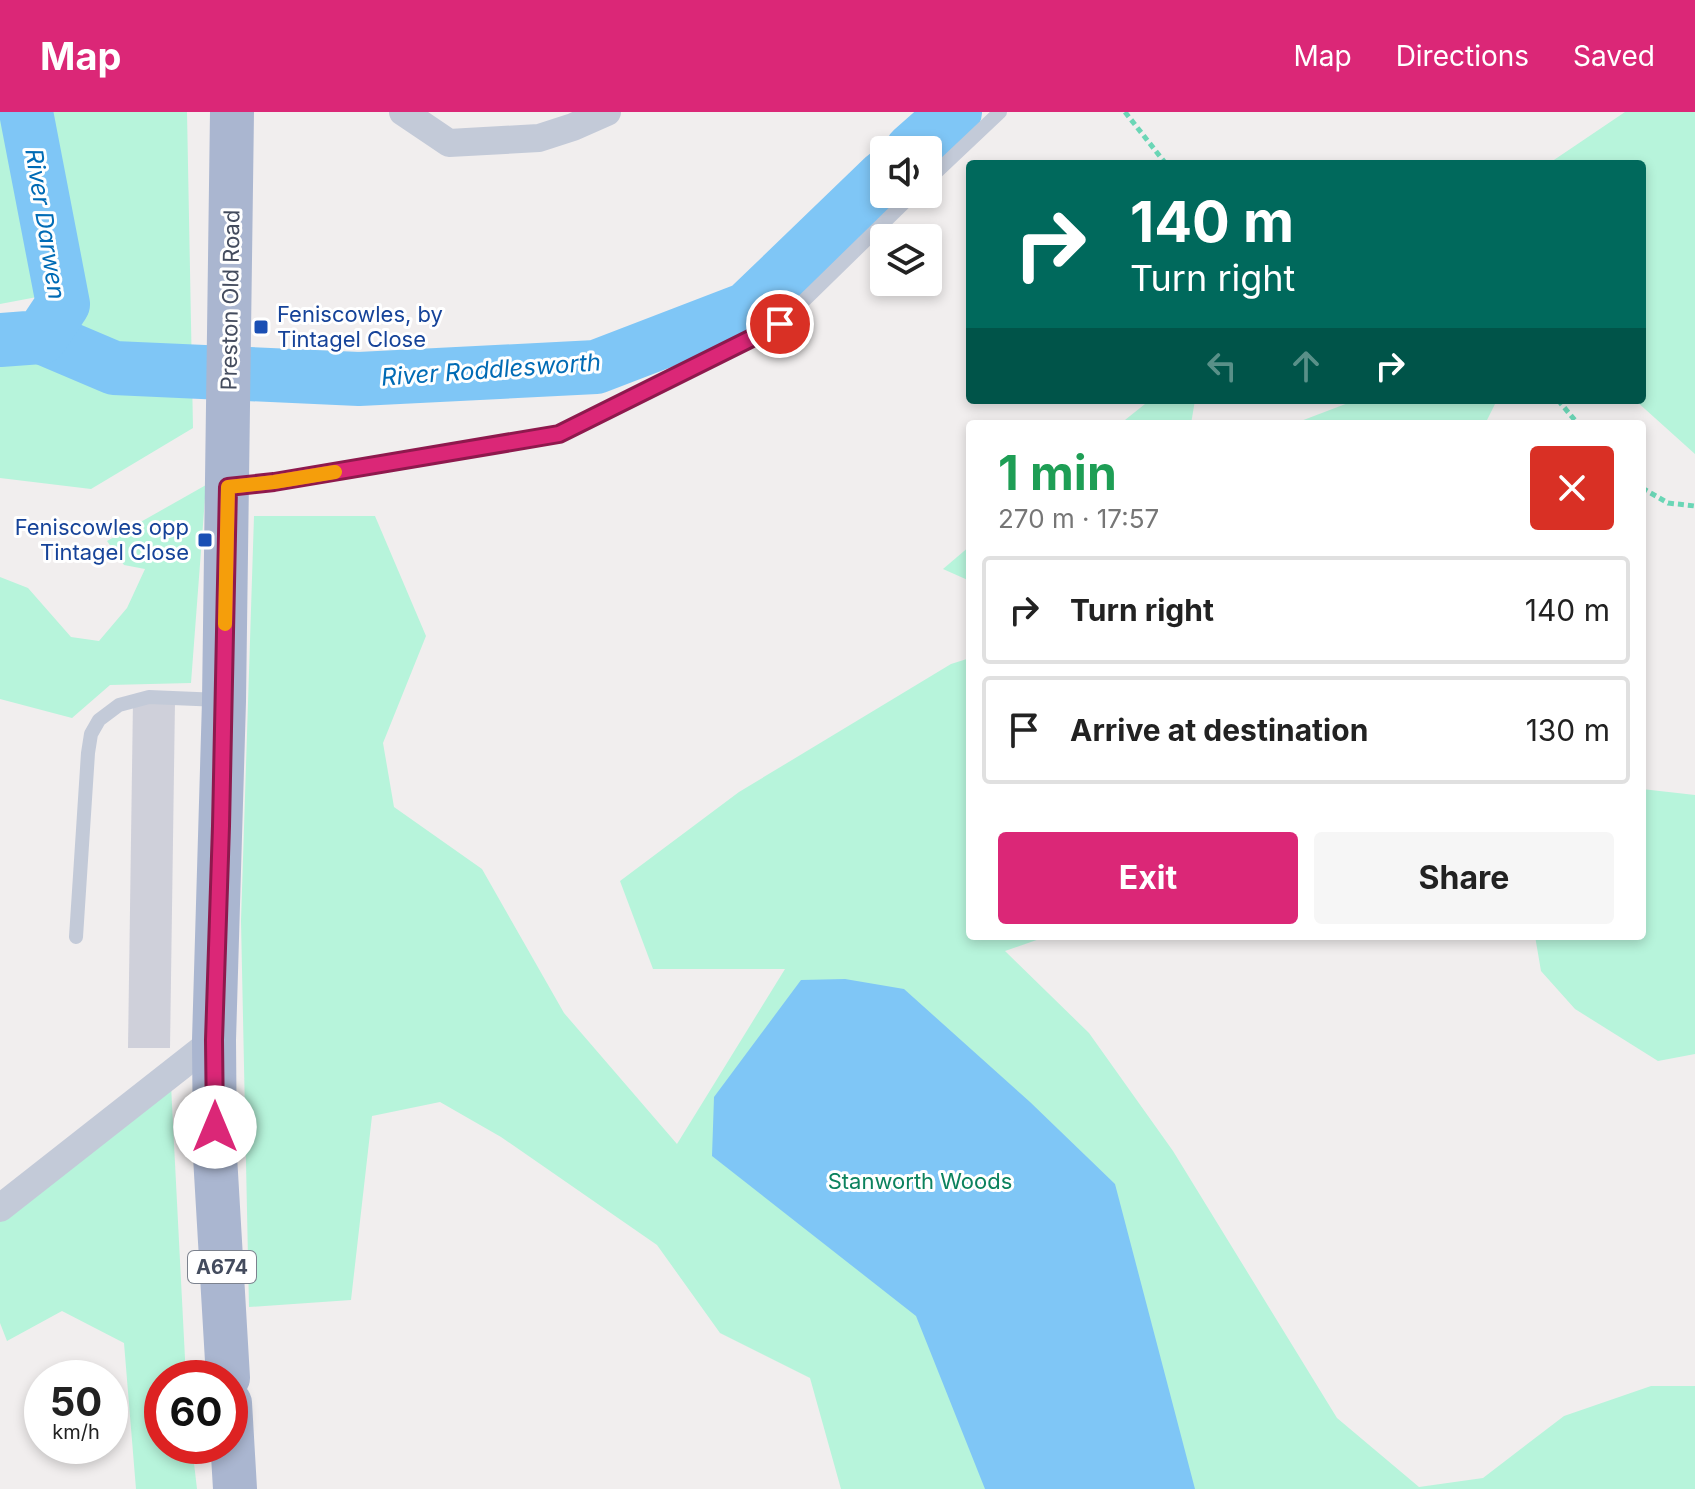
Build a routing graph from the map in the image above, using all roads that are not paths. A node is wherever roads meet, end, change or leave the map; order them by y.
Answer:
1 (232, 112) edge
2 (403, 112) edge
3 (607, 112) edge
4 (1000, 112) edge
5 (572, 120) edge
6 (942, 167) edge
7 (899, 208) edge
8 (228, 487) junction
9 (224, 701) junction
10 (76, 937) dead end
11 (214, 1040) junction
12 (0, 1208) edge
13 (227, 1360) edge
14 (234, 1464) edge
15 (235, 1489) edge

1 - 8 main road, Preston Old Road / A674
2 - 5 street
3 - 5 street
4 - 6 lane
7 - 8 lane
8 - 9 main road, A674
9 - 10 lane
9 - 11 main road, A674
11 - 12 street
11 - 13 main road, A674
14 - 15 main road

